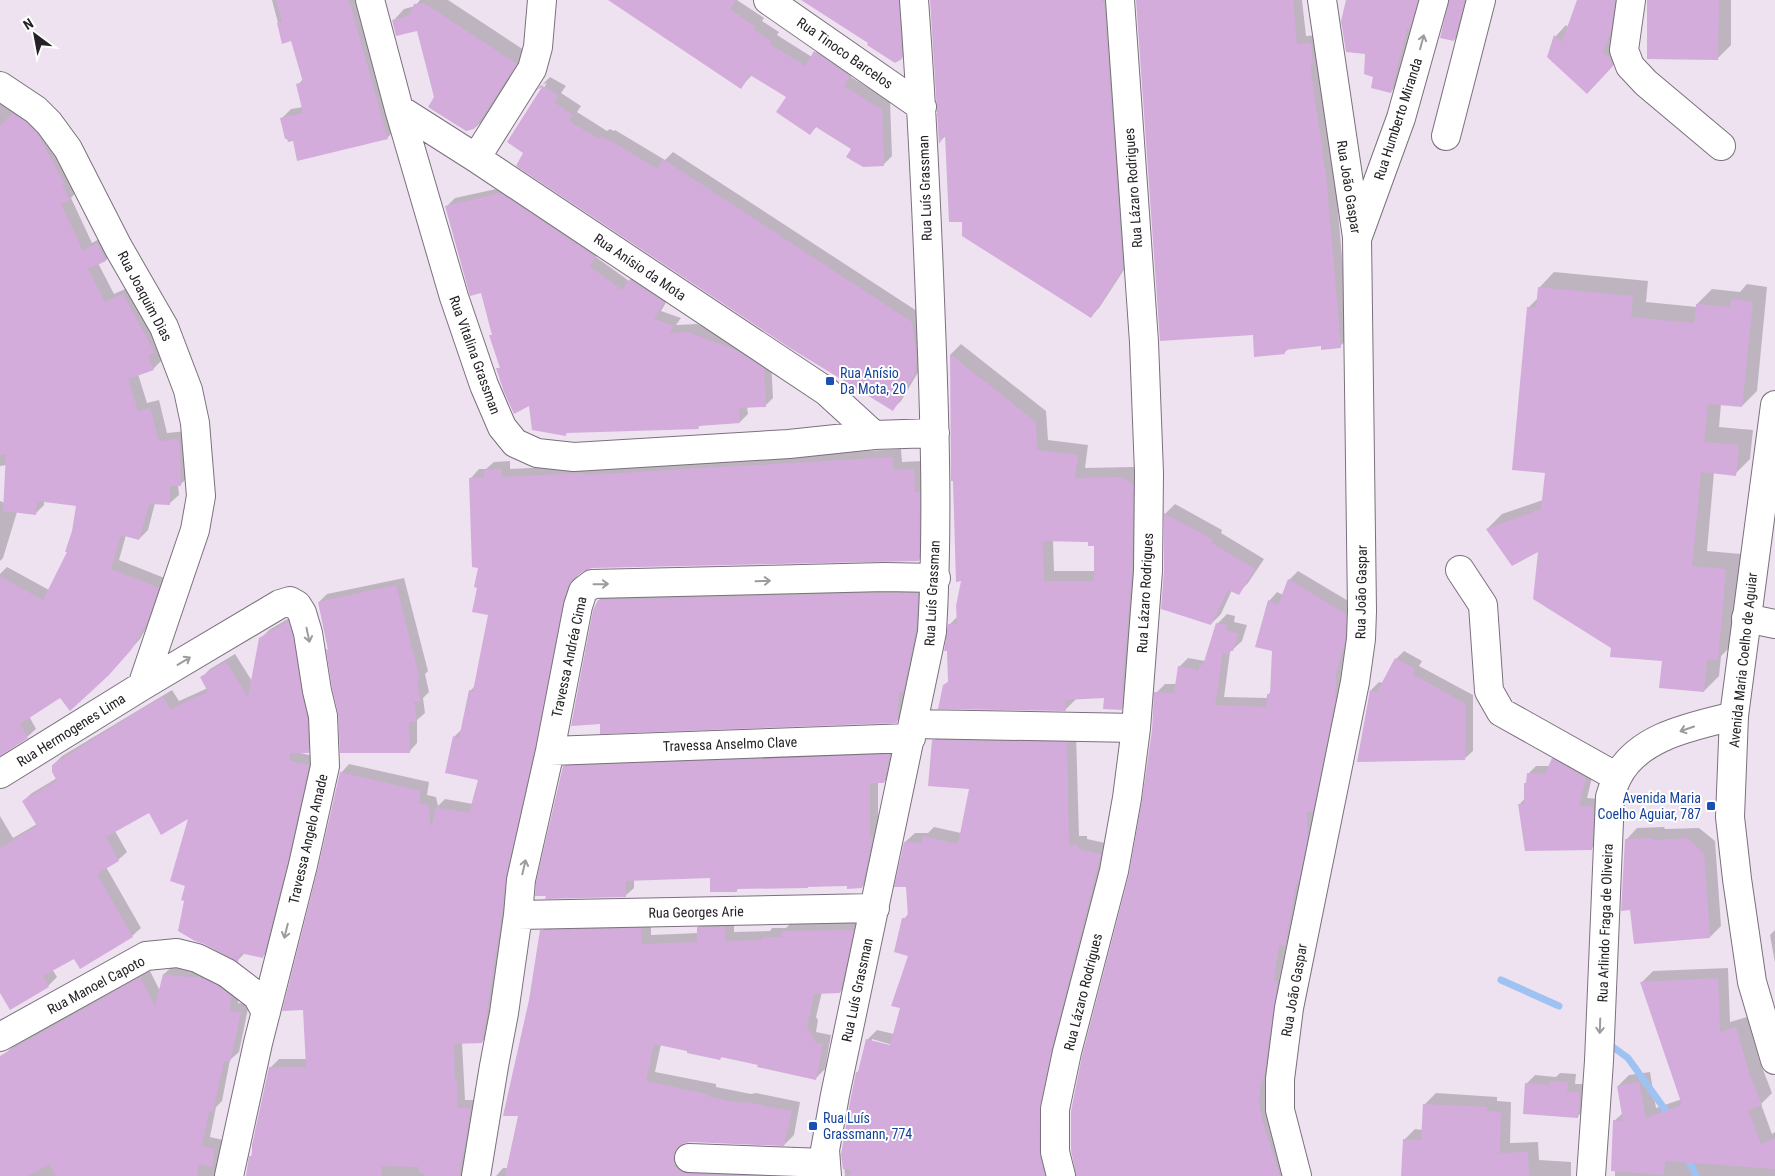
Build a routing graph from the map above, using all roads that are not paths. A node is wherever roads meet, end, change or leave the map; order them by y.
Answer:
1 (370, 0) edge
2 (542, 0) edge
3 (768, 0) edge
4 (914, 0) edge
5 (1120, 0) edge
6 (1322, 0) edge
7 (1434, 0) edge
8 (1482, 0) edge
9 (1632, 0) edge
10 (0, 86) edge
11 (922, 107) junction
12 (399, 108) junction
13 (1446, 136) dead end
14 (1721, 146) dead end
15 (476, 158) junction
16 (1357, 238) junction
17 (1775, 405) edge
18 (935, 433) junction
19 (874, 435) junction
20 (1460, 570) dead end
21 (936, 578) junction
22 (1746, 618) junction
23 (1775, 624) edge
24 (142, 686) junction
25 (1734, 716) junction
26 (1136, 728) junction
27 (912, 731) junction
28 (550, 751) junction
29 (0, 774) edge
30 (1617, 777) junction
31 (875, 908) junction
32 (518, 915) junction
33 (266, 1012) junction
34 (0, 1037) edge
35 (1775, 1060) edge
36 (689, 1158) dead end
37 (826, 1169) edge
38 (228, 1176) edge
39 (476, 1176) edge
40 (1061, 1176) edge
41 (1297, 1176) edge
42 (1591, 1176) edge

1 - 12 street, Rua Vitalina Grassman
2 - 15 street
3 - 11 street, Rua Tinoco Barcelos
4 - 11 street, Rua Luís Grassman
5 - 26 street, Rua Lázaro Rodrigues
6 - 16 street, Rua João Gaspar
16 -> 7 street, Rua Humberto Miranda
8 - 13 street
9 - 14 street
10 - 24 street, Rua Joaquim Dias
11 - 18 street, Rua Luís Grassman
12 - 15 street, Rua Anísio da Mota
12 - 19 street, Rua Vitalina Grassman
15 - 19 street, Rua Anísio da Mota
16 - 41 street, Rua João Gaspar
17 - 22 street, Avenida Maria Coelho de Aguiar
18 - 19 street, Rua Vitalina Grassman
18 - 21 street, Rua Luís Grassman
20 - 30 street
21 - 27 street, Rua Luís Grassman
28 -> 21 street, Travessa Andréa Cima
22 - 23 street
22 - 25 street, Avenida Maria Coelho de Aguiar
24 - 29 street, Rua Hermogenes Lima
24 -> 33 street, Travessa Angelo Amade
25 -> 30 street, Rua Arlindo Fraga de Oliveira
25 - 35 street, Avenida Maria Coelho de Aguiar
26 - 27 street, Travessa Anselmo Clave
26 - 40 street, Rua Lázaro Rodrigues
27 - 28 street, Travessa Anselmo Clave
27 - 31 street, Rua Luís Grassman
32 -> 28 street, Travessa Andréa Cima
30 -> 42 street, Rua Arlindo Fraga de Oliveira
31 - 32 street, Rua Georges Arie
31 - 37 street, Rua Luís Grassman
32 - 39 street, Travessa Andréa Cima
33 - 34 street, Rua Manoel Capoto
33 - 38 street
36 - 37 street

